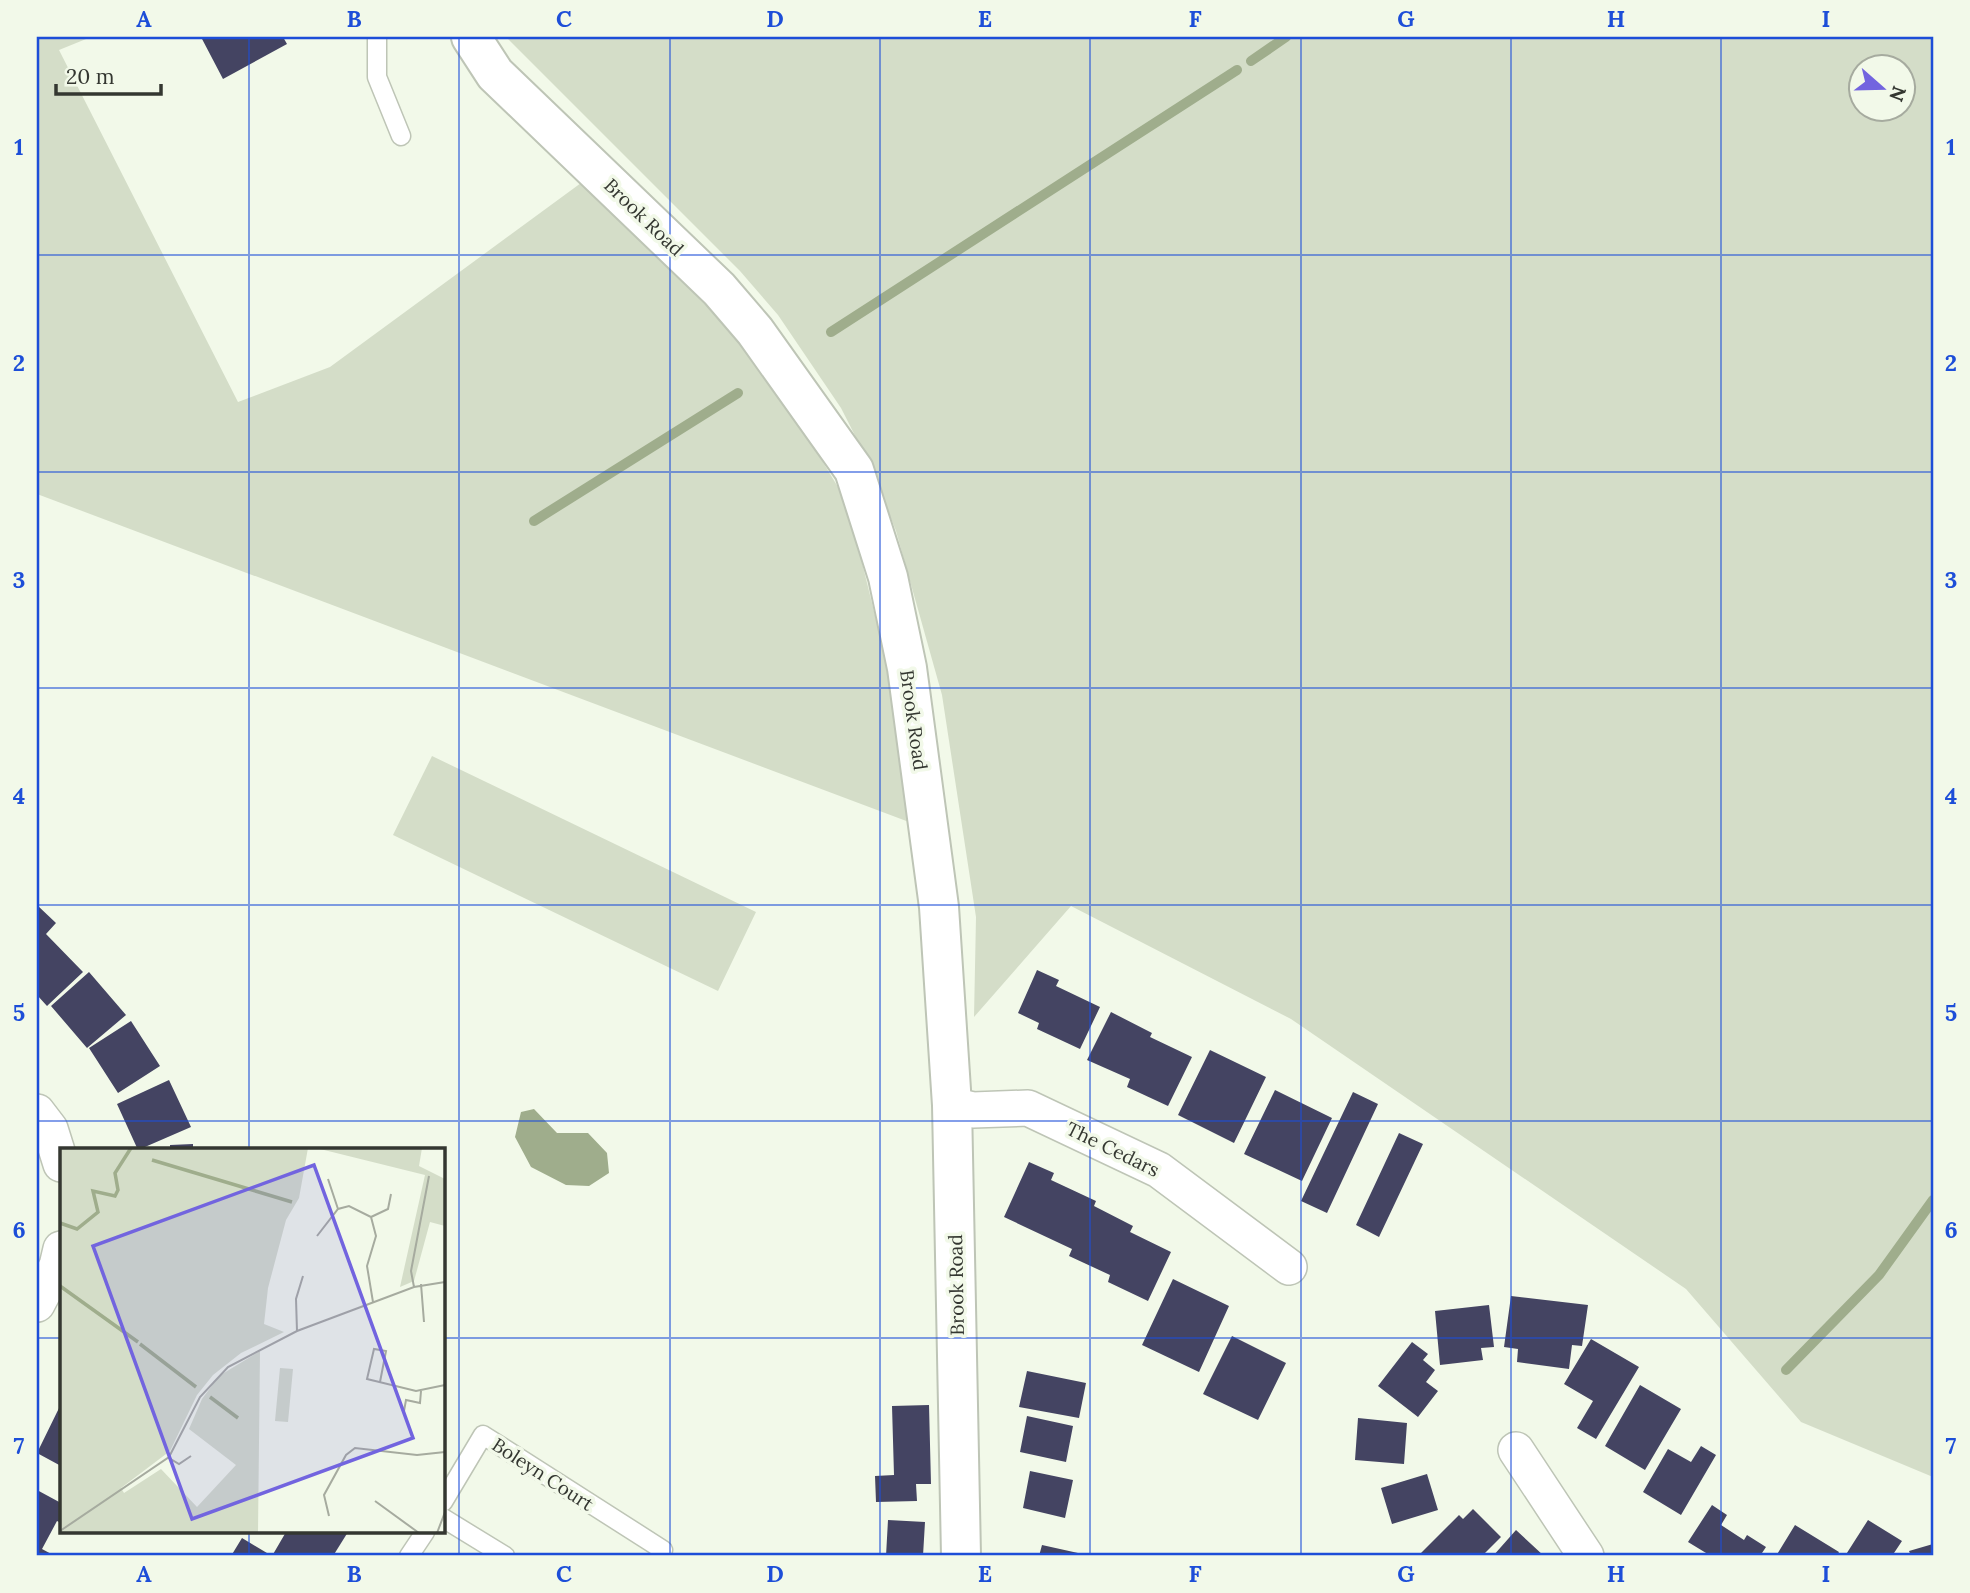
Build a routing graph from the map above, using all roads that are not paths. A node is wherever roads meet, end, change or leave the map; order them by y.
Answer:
1 (377, 37) edge
2 (471, 37) edge
3 (401, 136) dead end
4 (952, 1105) junction
5 (37, 1112) edge
6 (60, 1161) edge
7 (60, 1253) edge
8 (1289, 1267) dead end
9 (37, 1304) edge
10 (1516, 1450) dead end
11 (444, 1500) edge
12 (444, 1519) edge
13 (424, 1534) edge
14 (409, 1556) edge
15 (505, 1556) edge
16 (659, 1556) edge
17 (961, 1556) edge
18 (1586, 1556) edge

1 - 3 lane
2 - 4 street, Brook Road
4 - 8 street, The Cedars
4 - 17 street, Brook Road
5 - 6 street
7 - 9 street
10 - 18 street
11 - 16 lane, Boleyn Court
12 - 15 lane
13 - 14 lane

